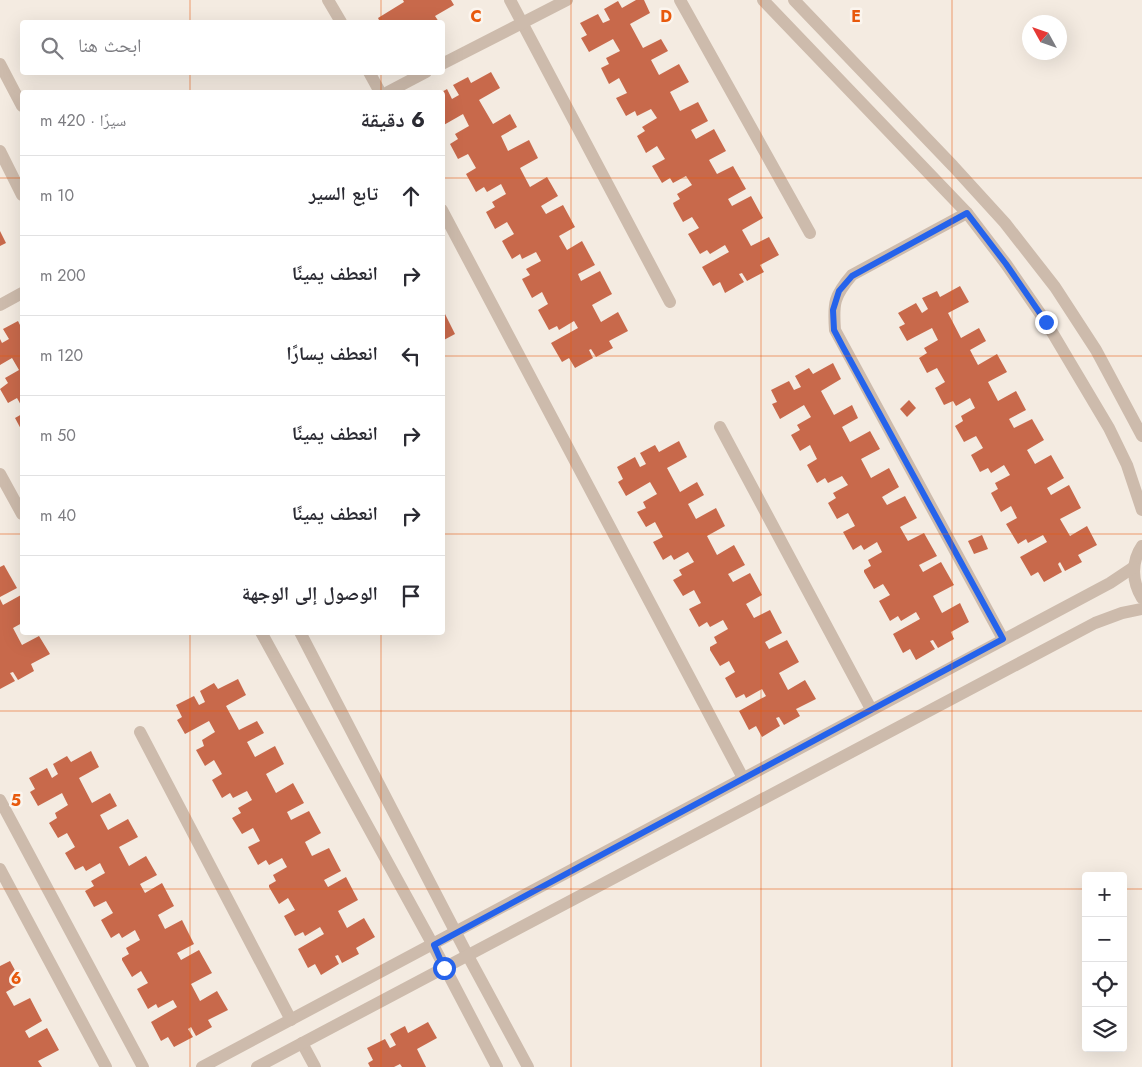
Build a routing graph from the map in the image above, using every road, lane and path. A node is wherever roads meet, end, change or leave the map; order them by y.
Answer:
1 (328, 0) edge
2 (510, 0) edge
3 (567, 0) edge
4 (680, 0) edge
5 (762, 0) edge
6 (794, 0) edge
7 (340, 20) edge
8 (522, 23) junction
9 (445, 62) edge
10 (0, 64) edge
11 (371, 75) edge
12 (420, 75) edge
13 (379, 90) edge
14 (392, 90) edge
15 (20, 102) edge
16 (0, 151) edge
17 (20, 191) edge
18 (967, 213) junction
19 (445, 216) edge
20 (810, 233) dead end
21 (20, 294) edge
22 (670, 302) dead end
23 (0, 305) edge
24 (720, 427) dead end
25 (1142, 436) edge
26 (0, 474) edge
27 (20, 510) edge
28 (1142, 510) edge
29 (1142, 546) edge
30 (1134, 567) junction
31 (1142, 598) edge
32 (1142, 610) edge
33 (263, 635) edge
34 (302, 635) edge
35 (1003, 639) junction
36 (871, 709) junction
37 (140, 732) dead end
38 (743, 778) junction
39 (0, 800) edge
40 (0, 869) edge
41 (456, 933) junction
42 (434, 945) junction
43 (468, 956) junction
44 (444, 968) junction
45 (291, 1020) junction
46 (302, 1043) junction
47 (106, 1067) edge
48 (143, 1067) edge
49 (202, 1067) edge
50 (257, 1067) edge
51 (315, 1067) edge
52 (497, 1067) edge
53 (528, 1067) edge

1 - 7 street
2 - 8 street
3 - 8 street
4 - 20 street
5 - 18 street
6 - 25 street
8 - 9 street
8 - 22 street
10 - 15 street
11 - 13 street
12 - 14 street
16 - 17 street
18 - 28 street
18 - 35 street
19 - 38 street
21 - 23 street
24 - 36 street
26 - 27 street
29 - 30 street
30 - 31 street
30 - 35 street
32 - 43 street
33 - 42 street
34 - 41 street
35 - 36 street
36 - 38 street
37 - 45 street
38 - 41 street
39 - 48 street
40 - 47 street
41 - 42 street
41 - 43 street
42 - 44 street
42 - 45 street
43 - 44 street
43 - 53 street
44 - 46 street
44 - 52 street
45 - 49 street
46 - 50 street
46 - 51 street

